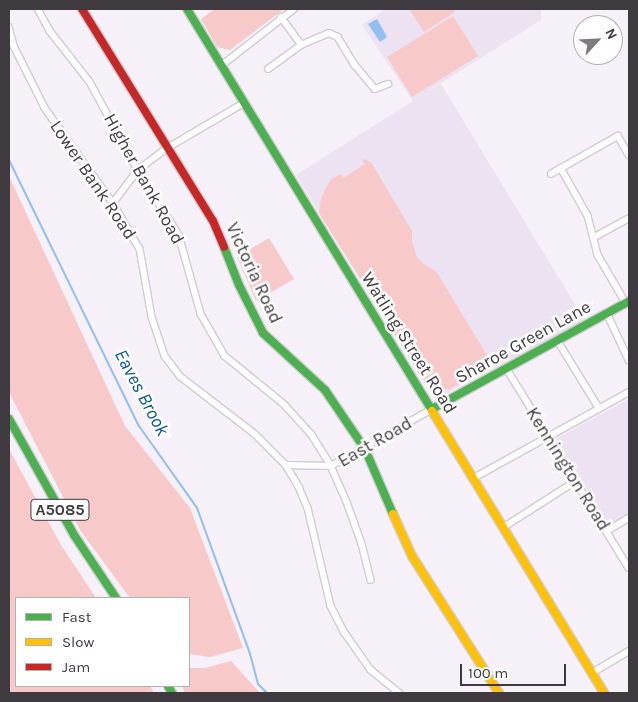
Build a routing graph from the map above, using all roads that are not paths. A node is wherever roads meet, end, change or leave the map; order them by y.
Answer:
1 (38, 9) edge
2 (82, 9) edge
3 (187, 9) edge
4 (294, 9) edge
5 (281, 17) junction
6 (9, 26) edge
7 (301, 45) junction
8 (221, 66) junction
9 (268, 70) dead end
10 (388, 84) dead end
11 (244, 103) junction
12 (169, 147) junction
13 (629, 155) edge
14 (561, 168) junction
15 (138, 170) junction
16 (552, 174) dead end
17 (113, 203) junction
18 (629, 218) edge
19 (595, 237) junction
20 (628, 302) edge
21 (608, 313) junction
22 (558, 341) junction
23 (629, 360) edge
24 (507, 369) junction
25 (629, 392) edge
26 (600, 408) junction
27 (432, 409) junction
28 (9, 419) edge
29 (547, 436) junction
30 (365, 448) junction
31 (286, 465) junction
32 (331, 466) junction
33 (474, 478) junction
34 (576, 481) junction
35 (629, 518) edge
36 (504, 526) junction
37 (607, 531) junction
38 (629, 568) edge
39 (371, 580) dead end
40 (115, 597) edge
41 (629, 651) edge
42 (592, 673) junction
43 (399, 693) edge
44 (499, 693) edge
45 (604, 693) edge

1 - 15 street, Higher Bank Road
2 - 12 main road, Victoria Road
3 - 8 main road, Watling Street Road
4 - 5 street
5 - 7 street
5 - 8 street
6 - 17 street, Lower Bank Road
7 - 9 street
7 - 10 street
8 - 11 main road, Watling Street Road
11 - 12 street
11 - 27 main road, Watling Street Road
12 - 15 street
12 - 30 main road, Victoria Road
13 - 14 street
14 - 16 street
14 - 19 street
15 - 17 street
15 - 32 street, Higher Bank Road
17 - 31 street, Lower Bank Road
18 - 19 street
19 - 20 street
20 - 21 main road, Sharoe Green Lane
21 - 22 main road, Sharoe Green Lane
21 - 23 street
22 - 24 main road, Sharoe Green Lane
22 - 26 street
24 - 27 main road, Sharoe Green Lane
24 - 29 street, Kennington Road
25 - 26 street
26 - 29 street
27 - 30 street, East Road
27 - 33 main road, Watling Street Road
28 - 40 main road, A5085
29 - 33 street
29 - 34 street, Kennington Road
30 - 32 street, East Road
30 - 44 main road, Victoria Road
31 - 32 street, East Road
31 - 43 street, Lower Bank Road
32 - 39 street, Higher Bank Road
33 - 36 main road, Watling Street Road
34 - 36 street
34 - 37 street, Kennington Road
35 - 37 street
36 - 42 main road, Watling Street Road
37 - 38 street, Kennington Road
41 - 42 street
42 - 45 main road, Watling Street Road

